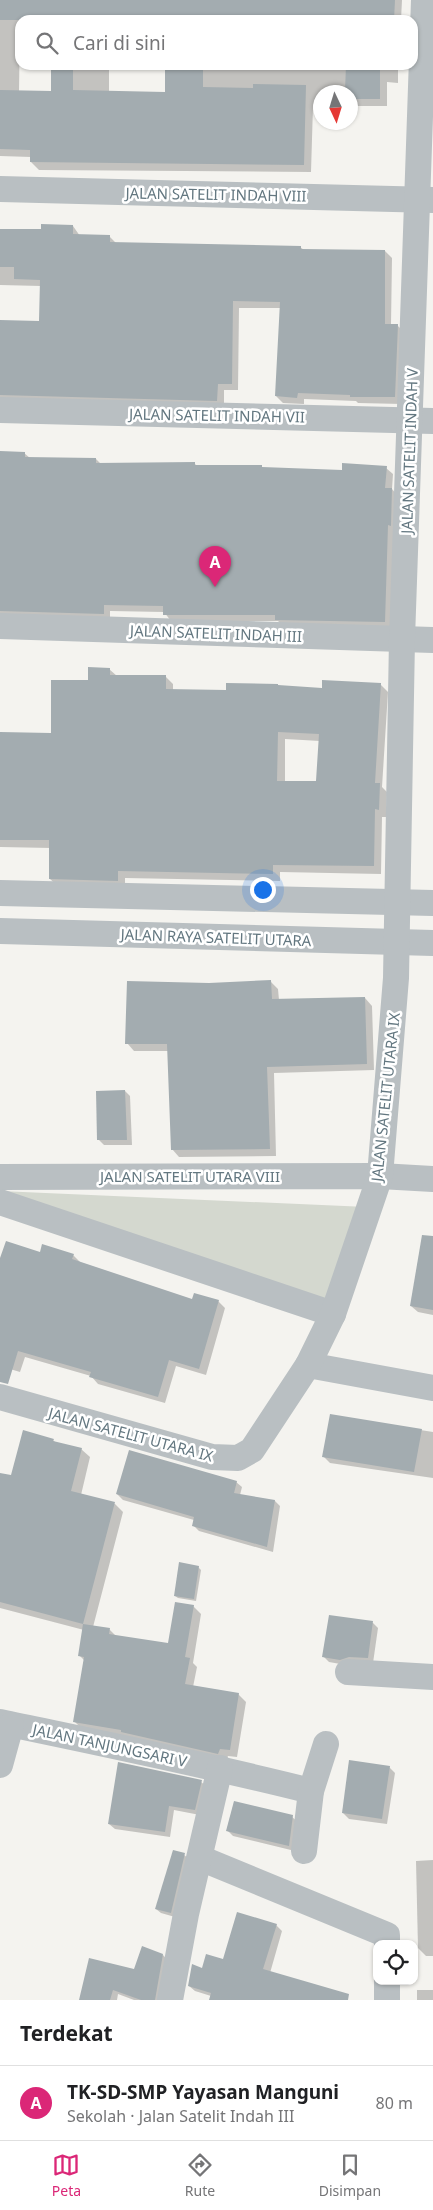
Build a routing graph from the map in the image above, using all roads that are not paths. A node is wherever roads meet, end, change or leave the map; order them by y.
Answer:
1 (424, 0) edge
2 (0, 189) edge
3 (425, 200) edge
4 (0, 410) edge
5 (421, 421) edge
6 (0, 626) edge
7 (402, 639) junction
8 (433, 640) edge
9 (0, 893) edge
10 (397, 902) junction
11 (433, 903) edge
12 (0, 931) edge
13 (396, 943) junction
14 (433, 943) edge
15 (380, 1176) junction
16 (0, 1177) edge
17 (433, 1179) edge
18 (0, 1202) edge
19 (333, 1314) junction
20 (308, 1366) junction
21 (433, 1388) edge
22 (0, 1397) edge
23 (348, 1672) dead end
24 (433, 1677) edge
25 (5, 1723) edge
26 (326, 1744) dead end
27 (0, 1765) edge
28 (220, 1768) junction
29 (311, 1791) junction
30 (304, 1851) dead end
31 (200, 1858) junction
32 (387, 1940) edge
33 (387, 1985) edge
34 (170, 2000) edge
35 (387, 2000) edge

1 - 3 street, JALAN SATELIT INDAH V
2 - 3 street, JALAN SATELIT INDAH VIII
3 - 5 street, JALAN SATELIT INDAH V
4 - 5 street, JALAN SATELIT INDAH VII
5 - 7 street, JALAN SATELIT INDAH V
6 - 7 street, JALAN SATELIT INDAH III
7 - 8 street, JALAN SATELIT INDAH III
7 - 10 street, JALAN SATELIT INDAH V
9 - 10 street
10 - 11 street
10 - 13 street, JALAN SATELIT UTARA IX
12 - 13 street, JALAN RAYA SATELIT UTARA
13 - 14 street, JALAN RAYA SATELIT UTARA
13 - 15 street, JALAN SATELIT UTARA IX
15 - 16 street, JALAN SATELIT UTARA VIII
15 - 17 street, JALAN SATELIT UTARA VIII
15 - 19 street, JALAN SATELIT UTARA IX
18 - 19 street
19 - 20 street, JALAN SATELIT UTARA IX
20 - 21 street
20 - 22 street, JALAN SATELIT UTARA IX
23 - 24 street
25 - 27 street
25 - 28 street, JALAN TANJUNGSARI V
26 - 29 street
28 - 29 street, JALAN TANJUNGSARI V
28 - 31 street
29 - 30 street
31 - 32 street
31 - 34 street
33 - 35 street

